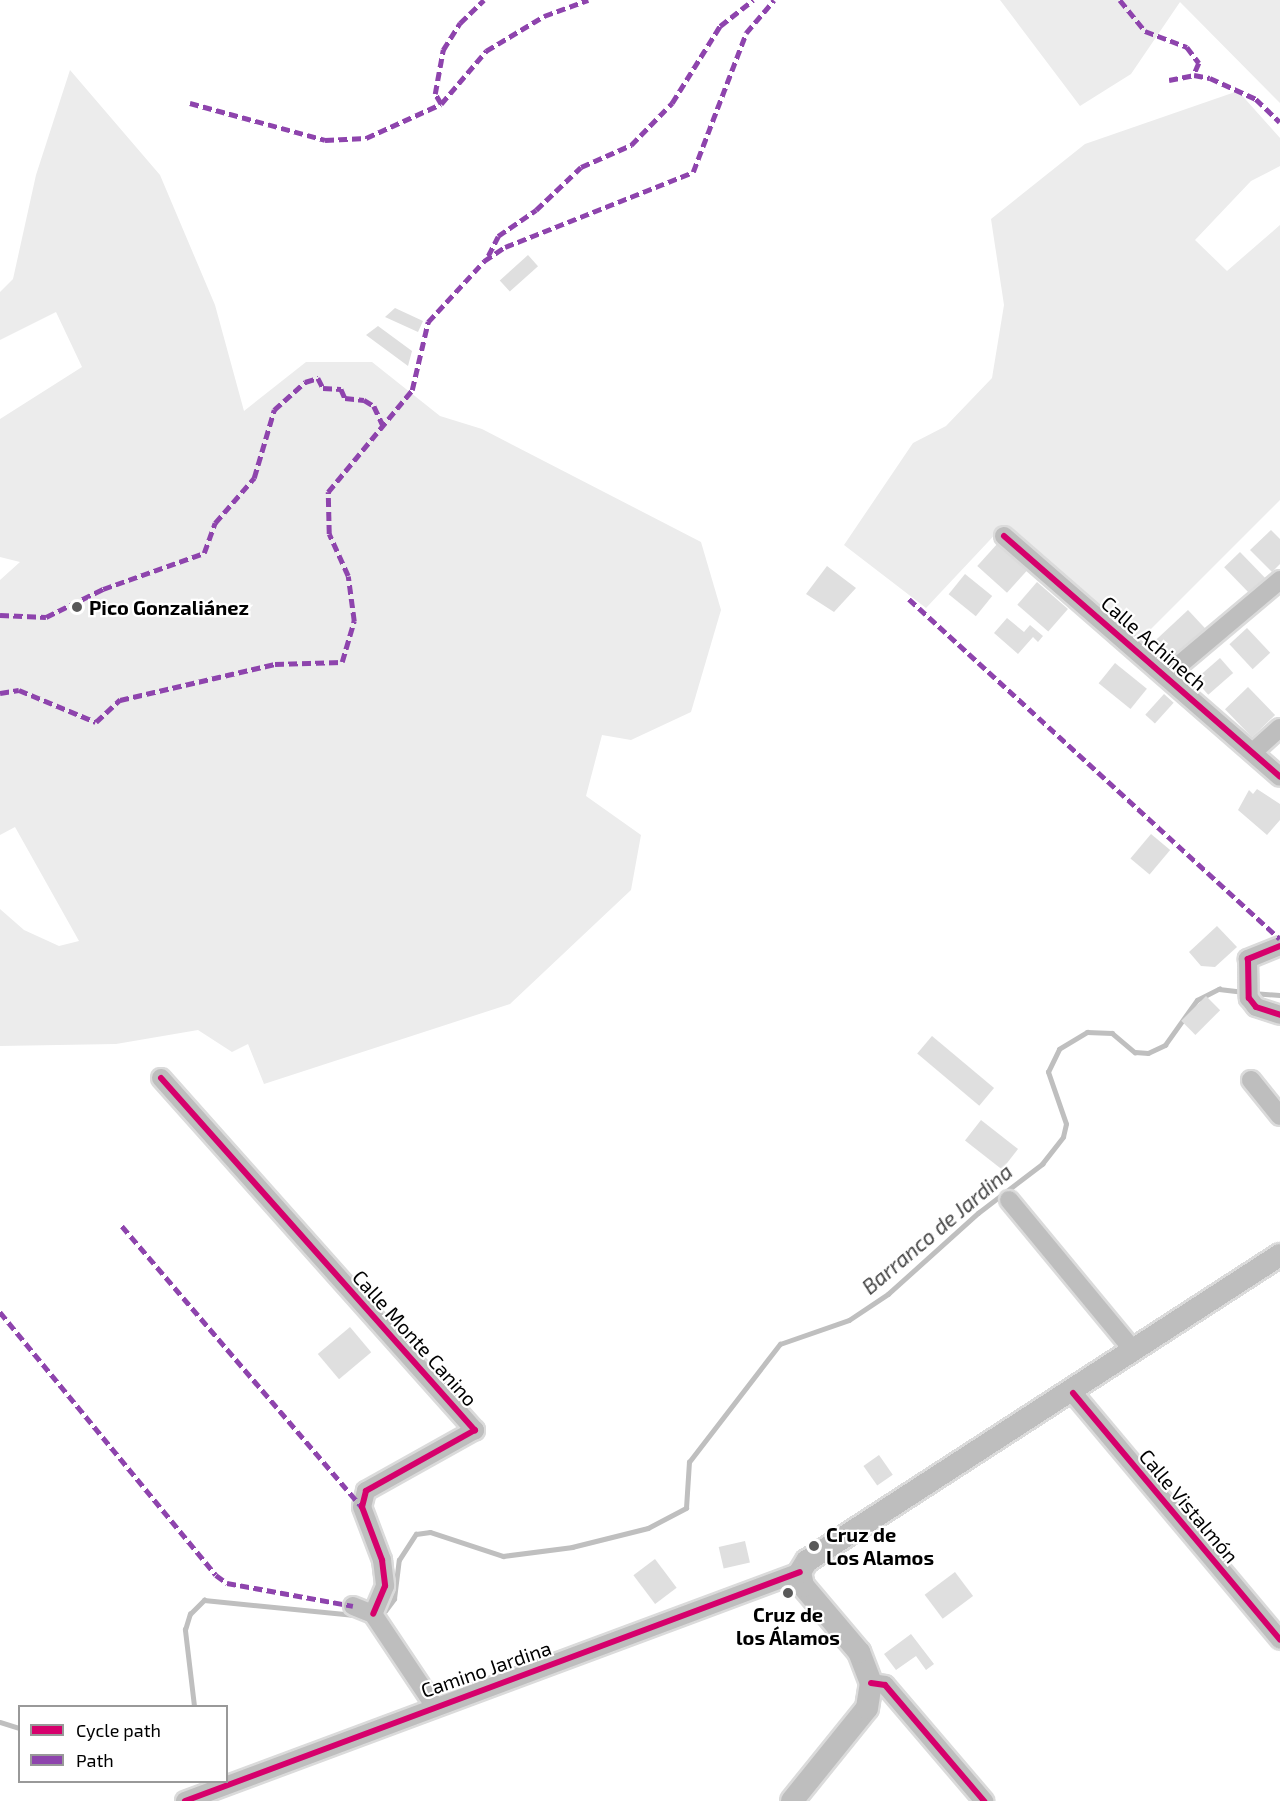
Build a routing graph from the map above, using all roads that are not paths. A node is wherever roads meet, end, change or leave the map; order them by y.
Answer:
1 (1004, 536) dead end
2 (1280, 580) edge
3 (1166, 676) junction
4 (1280, 729) edge
5 (1253, 752) junction
6 (1280, 777) edge
7 (1280, 946) edge
8 (1280, 1015) edge
9 (161, 1078) dead end
10 (1251, 1080) dead end
11 (1280, 1116) edge
12 (1009, 1200) dead end
13 (1280, 1255) edge
14 (1134, 1351) junction
15 (1073, 1393) junction
16 (800, 1572) junction
17 (353, 1606) dead end
18 (373, 1614) junction
19 (1280, 1640) edge
20 (871, 1683) junction
21 (434, 1705) junction
22 (185, 1801) edge
23 (792, 1801) edge
24 (984, 1801) edge

1 - 3 street, Calle Achinech
2 - 3 street
3 - 5 street, Calle Achinech
4 - 5 street
5 - 6 street, Calle Achinech
7 - 8 street
9 - 18 street, Calle Monte Canino
10 - 11 street
12 - 14 street
13 - 14 main road
14 - 15 main road
15 - 16 main road
15 - 19 street, Calle Vistalmón
16 - 20 main road
16 - 21 street, Camino Jardina
17 - 18 street
18 - 21 street
20 - 23 main road
20 - 24 street
21 - 22 street, Camino Jardina

